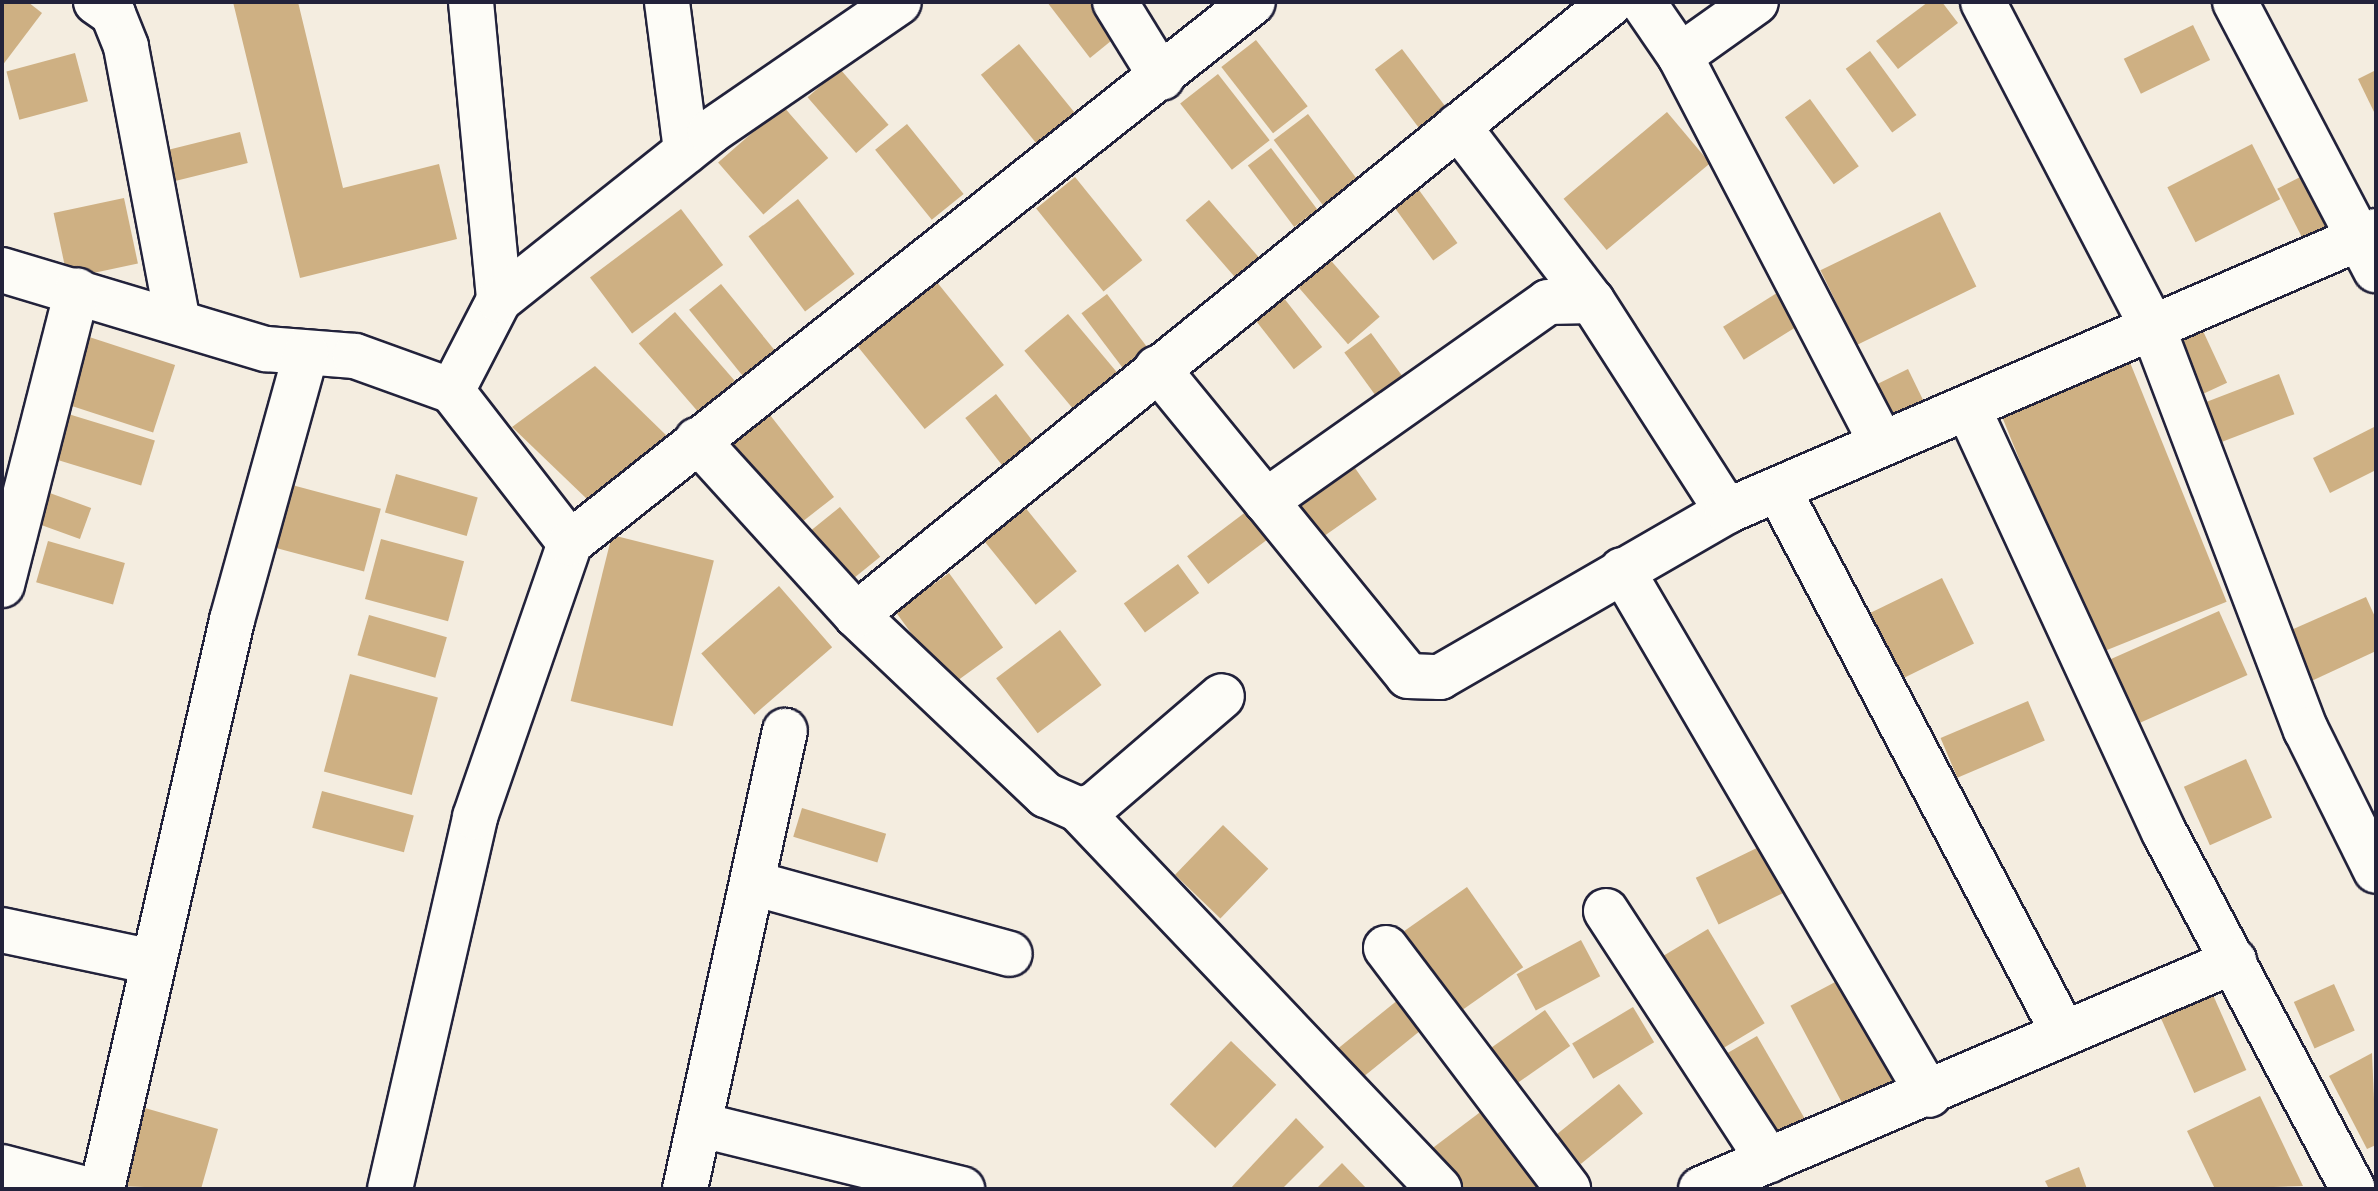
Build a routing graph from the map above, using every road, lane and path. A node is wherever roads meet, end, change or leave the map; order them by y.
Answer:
1 (96, 2) edge
2 (471, 2) edge
3 (667, 2) edge
4 (899, 2) edge
5 (1115, 2) edge
6 (1253, 2) edge
7 (1612, 2) edge
8 (1643, 2) edge
9 (1756, 2) edge
10 (1983, 2) edge
11 (2235, 2) edge
12 (1680, 56) junction
13 (1162, 78) junction
14 (1458, 126) junction
15 (686, 151) junction
16 (2371, 247) edge
17 (2, 270) edge
18 (77, 290) junction
19 (499, 300) junction
20 (1592, 301) junction
21 (177, 317) junction
22 (2153, 328) junction
23 (306, 353) junction
24 (1157, 368) junction
25 (452, 391) junction
26 (1968, 408) junction
27 (697, 440) junction
28 (1882, 444) junction
29 (1778, 489) junction
30 (1266, 501) junction
31 (1727, 511) junction
32 (9, 528) edge
33 (570, 543) junction
34 (1622, 570) junction
35 (2, 585) edge
36 (856, 615) junction
37 (1222, 696) dead end
38 (785, 731) dead end
39 (1079, 810) junction
40 (2376, 871) edge
41 (756, 884) junction
42 (1606, 911) dead end
43 (2, 930) edge
44 (1386, 948) dead end
45 (1010, 954) dead end
46 (2234, 961) junction
47 (153, 962) junction
48 (2064, 1034) junction
49 (1929, 1095) junction
50 (701, 1125) junction
51 (1769, 1161) junction
52 (2, 1167) edge
53 (86, 1189) edge
54 (102, 1189) edge
55 (390, 1189) edge
56 (685, 1189) edge
57 (962, 1189) edge
58 (1439, 1189) edge
59 (1568, 1189) edge
60 (1701, 1189) edge
61 (2353, 1189) edge

1 - 21 street
2 - 19 street
3 - 15 street
4 - 15 street
5 - 13 street
6 - 13 street
7 - 14 street
8 - 12 street
9 - 12 street
10 - 22 street
11 - 16 street
12 - 28 street
13 - 27 street
14 - 20 street
14 - 24 street
15 - 19 street
16 - 22 street
17 - 18 street
18 - 21 street
18 - 32 street
19 - 25 street
20 - 30 street
20 - 31 street
21 - 23 street
22 - 26 street
22 - 40 street
23 - 25 street
23 - 47 street
24 - 30 street
24 - 36 street
25 - 33 street
26 - 28 street
26 - 46 street
27 - 33 street
27 - 36 street
28 - 29 street
29 - 31 street
29 - 48 street
30 - 34 street
31 - 34 street
32 - 35 street
33 - 55 street
34 - 49 street
36 - 39 street
37 - 39 street
38 - 41 street
39 - 58 street
41 - 45 street
41 - 50 street
42 - 51 street
43 - 47 street
44 - 59 street
46 - 48 street
46 - 61 street
47 - 54 street
48 - 49 street
49 - 51 street
50 - 56 street
50 - 57 street
51 - 60 street
52 - 53 street

